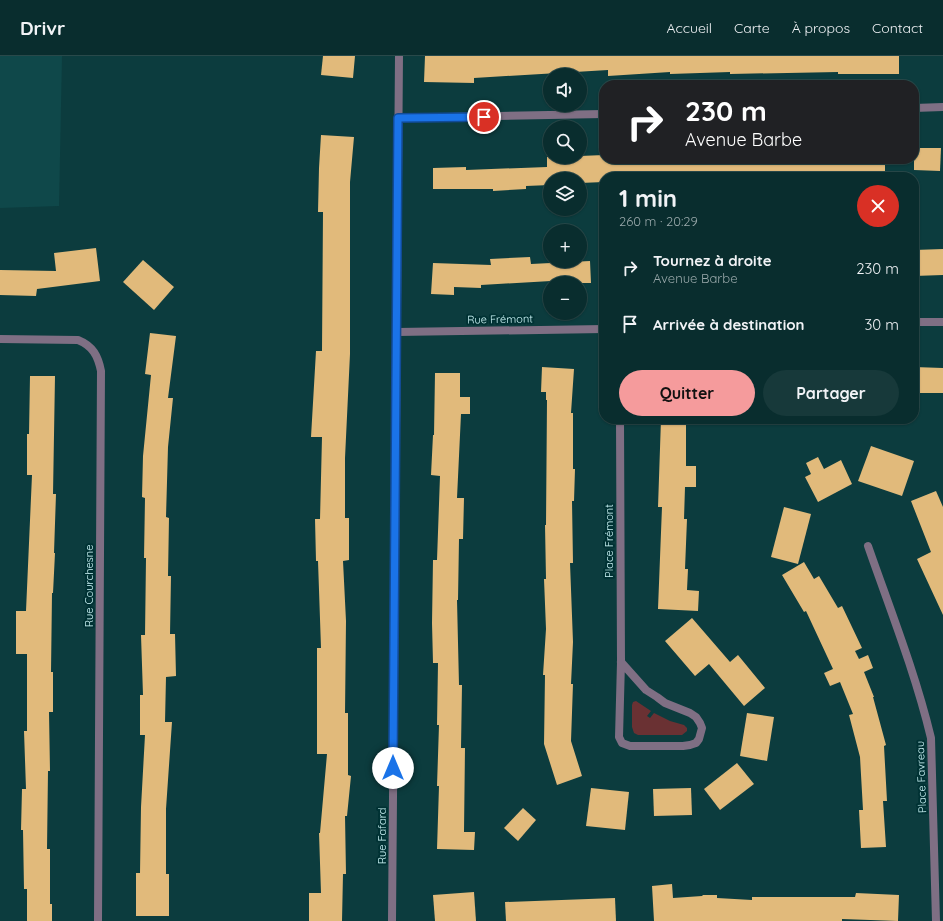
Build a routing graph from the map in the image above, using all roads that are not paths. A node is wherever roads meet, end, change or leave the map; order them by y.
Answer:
1 (398, 56) edge
2 (943, 107) edge
3 (919, 108) edge
4 (599, 114) edge
5 (398, 118) junction
6 (919, 322) edge
7 (943, 322) edge
8 (599, 329) edge
9 (397, 332) junction
10 (0, 339) edge
11 (620, 424) edge
12 (868, 546) dead end
13 (621, 662) junction
14 (98, 921) edge
15 (392, 921) edge
16 (936, 921) edge

1 - 5 street, Rue Fafard
2 - 3 street
4 - 5 street
5 - 9 street, Rue Fafard
6 - 7 street
8 - 9 street, Rue Frémont
9 - 15 street, Rue Fafard
10 - 14 street, Rue Courchesne
11 - 13 street, Place Frémont
12 - 16 street, Place Favreau
13 - 13 street, Place Frémont

